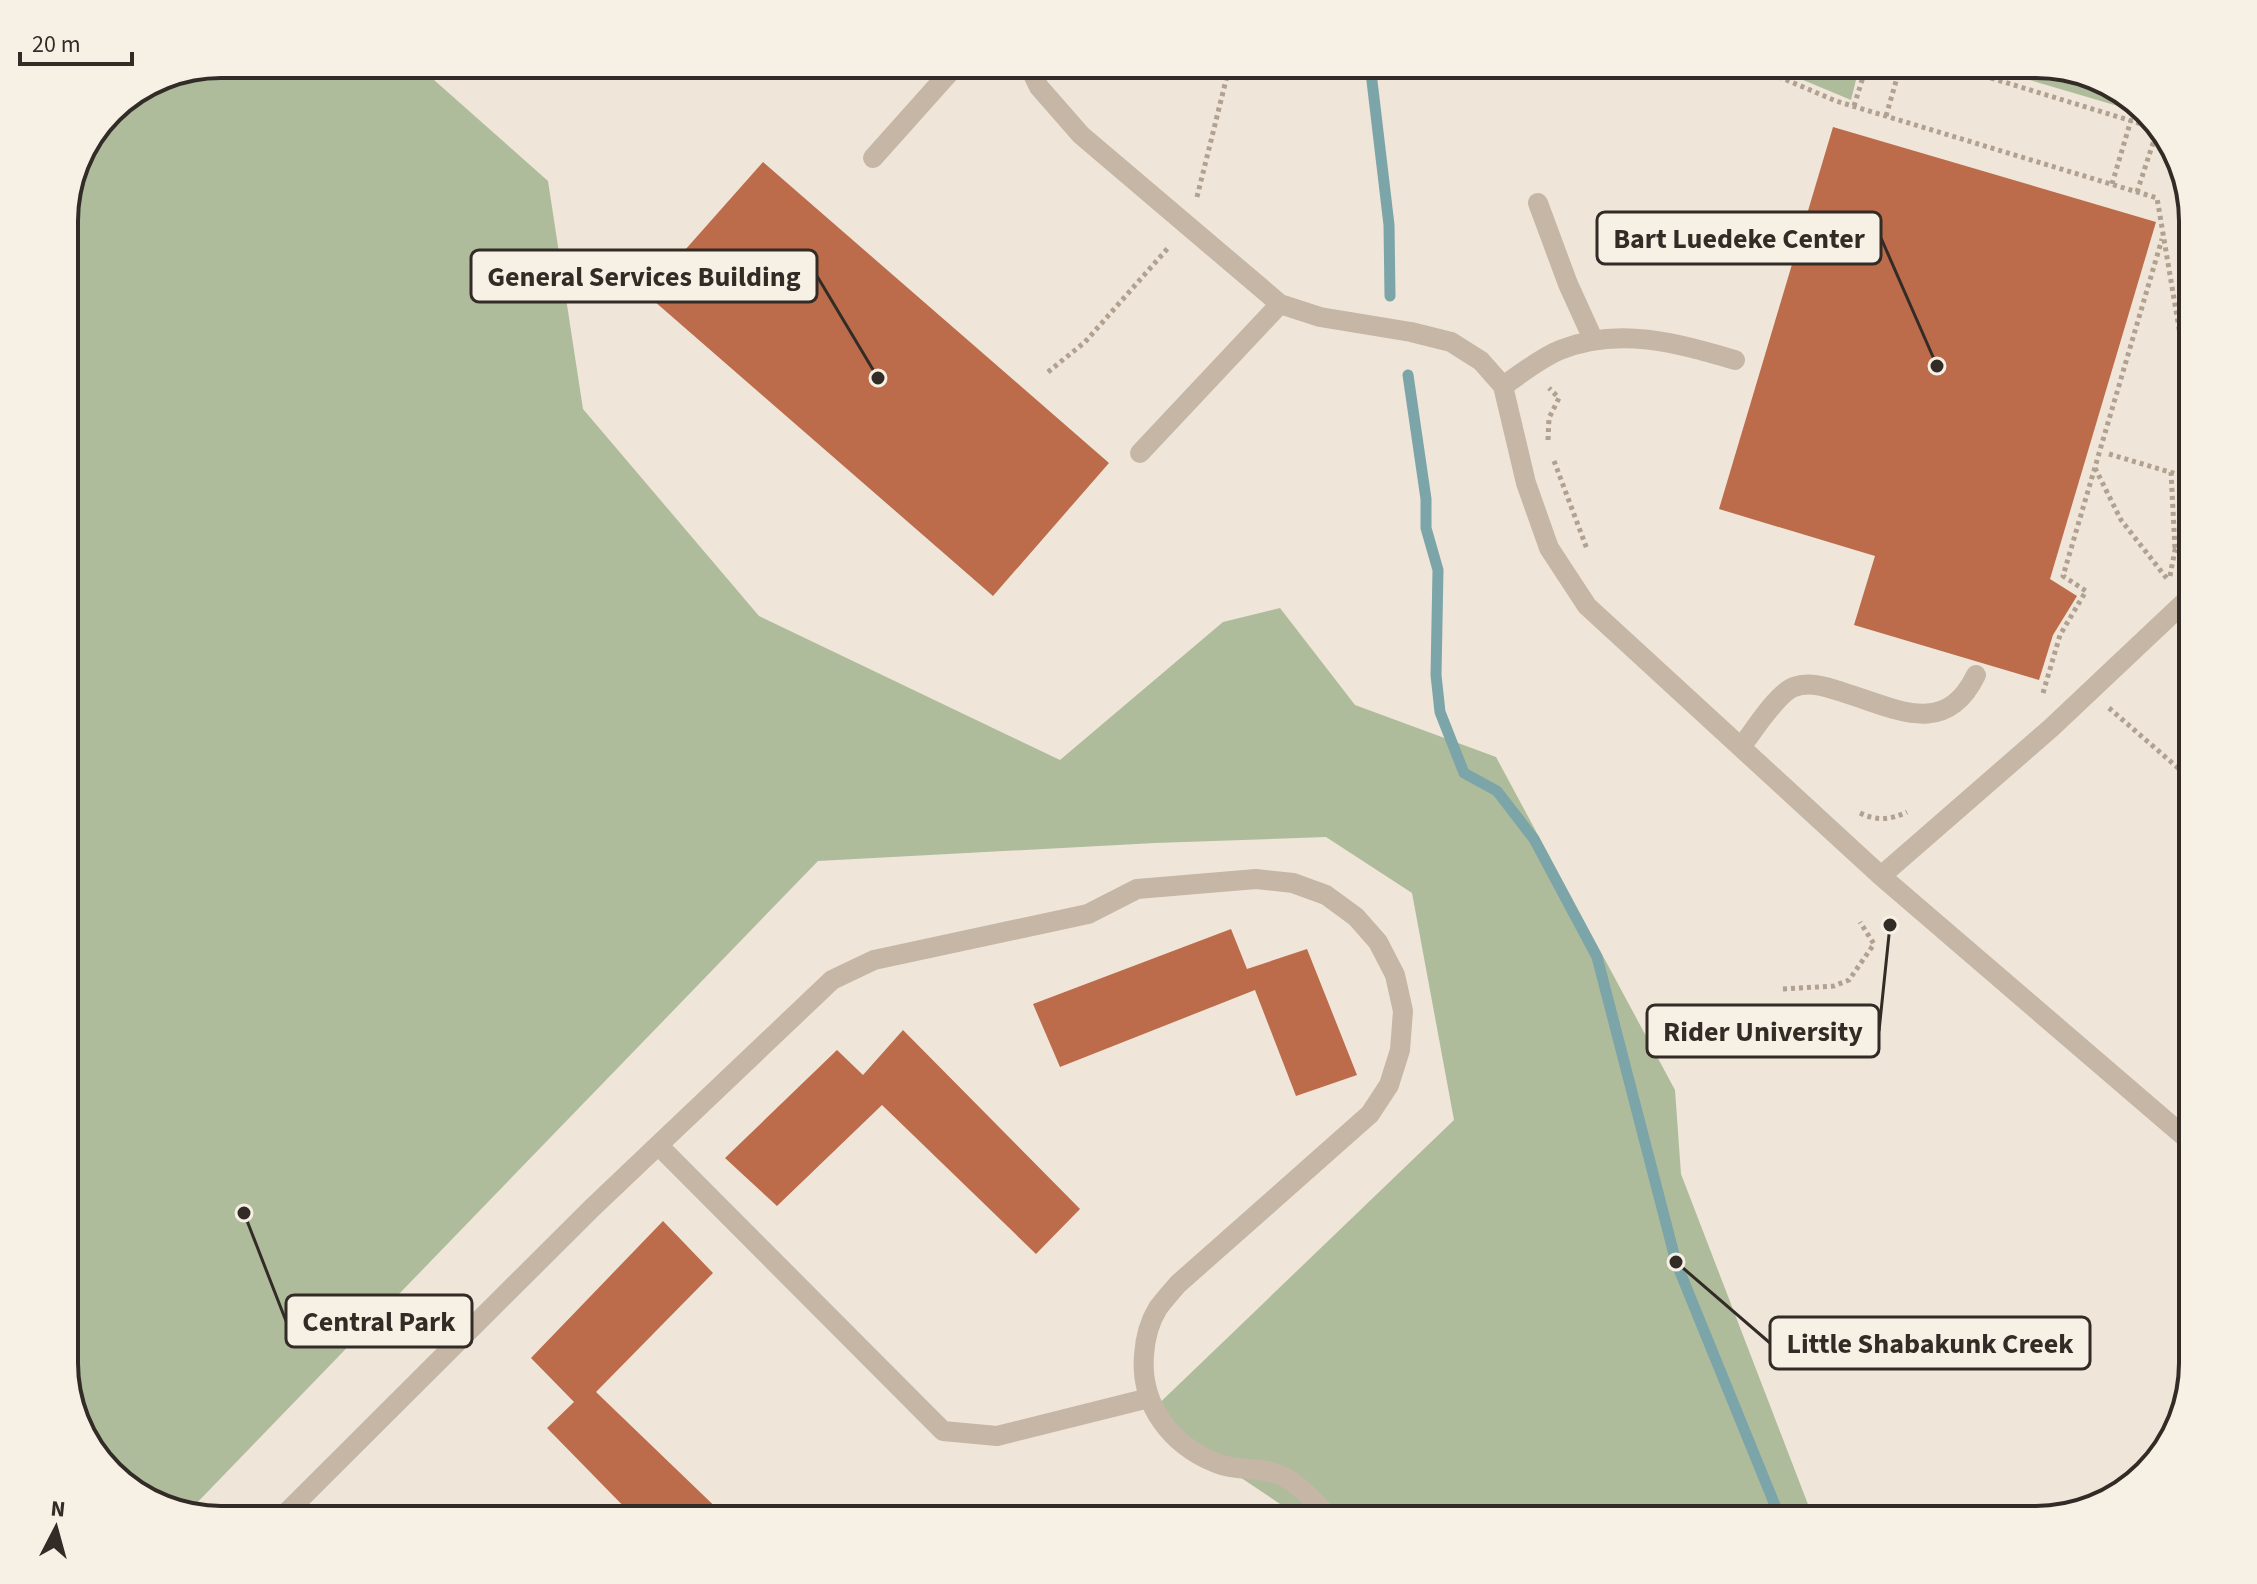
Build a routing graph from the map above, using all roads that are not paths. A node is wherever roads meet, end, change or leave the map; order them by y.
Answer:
1 (944, 78) edge
2 (1035, 78) edge
3 (873, 158) dead end
4 (1538, 203) dead end
5 (1280, 304) junction
6 (1593, 339) junction
7 (1735, 360) dead end
8 (1503, 386) junction
9 (1140, 453) dead end
10 (2179, 607) edge
11 (1976, 675) dead end
12 (1741, 747) junction
13 (1881, 876) junction
14 (2179, 1132) edge
15 (658, 1145) junction
16 (1149, 1398) junction
17 (293, 1506) edge
18 (1317, 1506) edge

1 - 3 street
2 - 5 street
4 - 6 street
5 - 8 street
5 - 9 street
6 - 7 street
6 - 8 street
8 - 12 street
10 - 13 street
11 - 12 street
12 - 13 street
13 - 14 street
15 - 16 street
15 - 16 street
15 - 17 street
16 - 18 street

